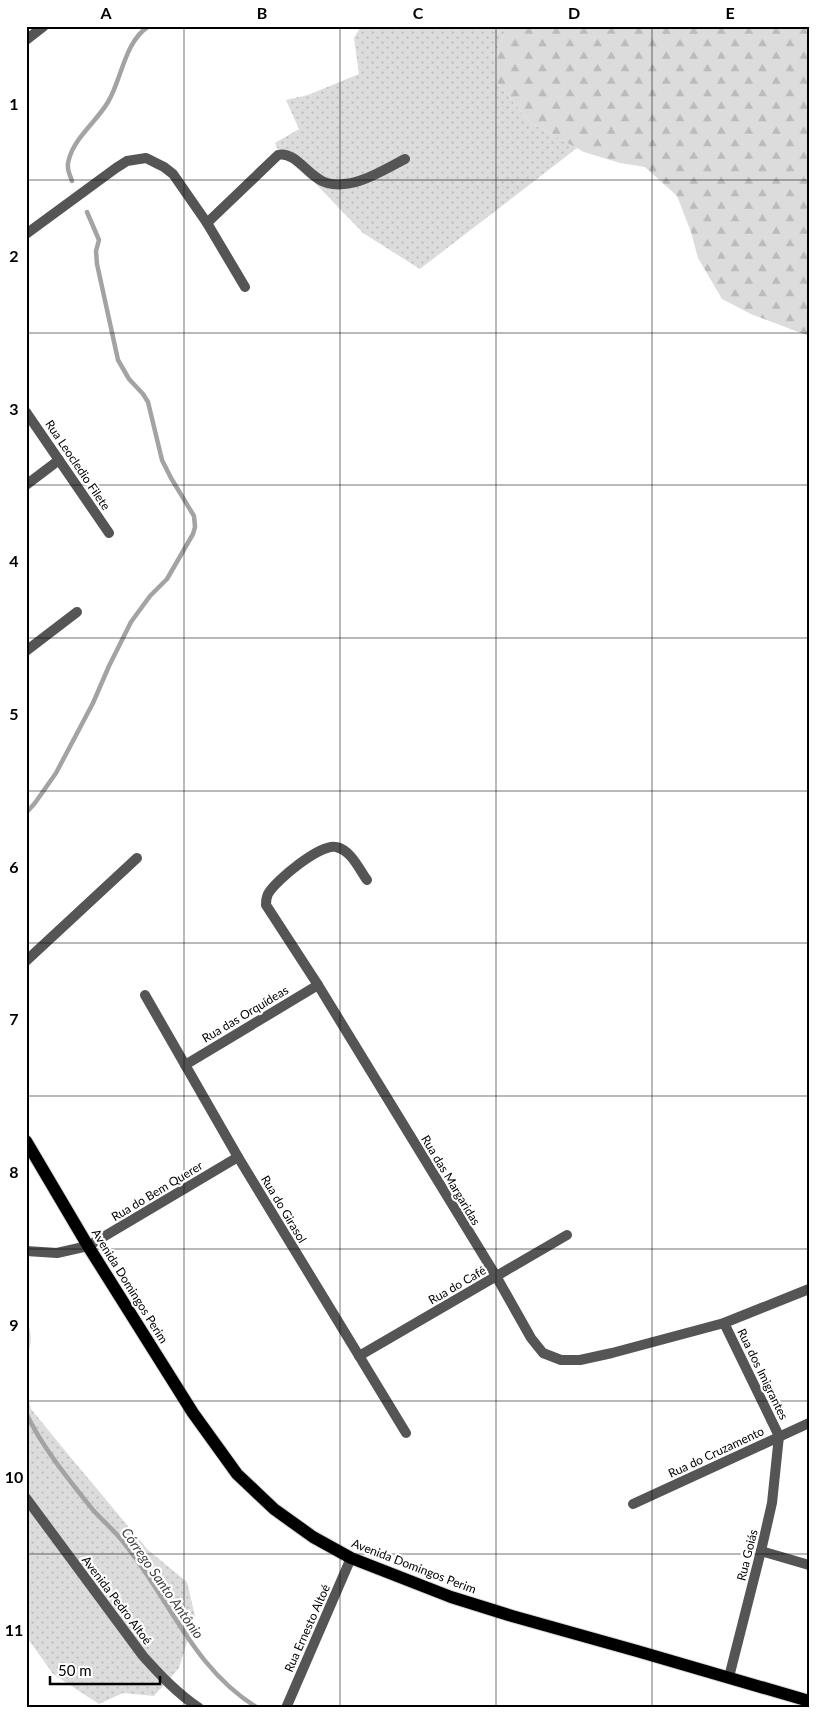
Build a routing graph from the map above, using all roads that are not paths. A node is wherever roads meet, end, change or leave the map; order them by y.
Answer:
1 (44, 26) edge
2 (26, 40) edge
3 (405, 159) dead end
4 (207, 223) junction
5 (26, 234) edge
6 (245, 286) dead end
7 (26, 412) edge
8 (59, 460) junction
9 (26, 485) edge
10 (109, 533) dead end
11 (77, 612) dead end
12 (26, 651) edge
13 (136, 858) dead end
14 (367, 880) dead end
15 (26, 962) edge
16 (318, 985) junction
17 (145, 995) dead end
18 (185, 1065) junction
19 (26, 1141) edge
20 (238, 1157) junction
21 (567, 1235) dead end
22 (88, 1246) junction
23 (26, 1251) edge
24 (496, 1276) junction
25 (809, 1289) edge
26 (724, 1324) junction
27 (359, 1356) junction
28 (807, 1425) edge
29 (406, 1433) dead end
30 (779, 1436) junction
31 (26, 1498) edge
32 (633, 1504) dead end
33 (761, 1551) junction
34 (351, 1558) junction
35 (809, 1565) edge
36 (729, 1678) junction
37 (809, 1701) edge
38 (199, 1708) edge
39 (286, 1708) edge

1 - 2 street
3 - 4 street
4 - 5 street
4 - 6 street
7 - 8 street, Rua Leocledio Filete
8 - 9 street
8 - 10 street, Rua Leocledio Filete
11 - 12 street
13 - 15 street
14 - 16 street, Rua das Margaridas
16 - 18 street, Rua das Orquídeas
16 - 24 street, Rua das Margaridas
17 - 18 street, Rua do Girasol
18 - 20 street, Rua do Girasol
19 - 22 main road, Avenida Domingos Perim
20 - 22 street, Rua do Bem Querer
20 - 27 street, Rua do Girasol
21 - 24 street, Rua do Café
22 - 23 street, Rua do Bem Querer
22 - 34 main road, Avenida Domingos Perim
24 - 26 street, Rua das Margaridas
24 - 27 street, Rua do Café
25 - 26 street, Rua das Margaridas
26 - 30 street, Rua dos Imigrantes
27 - 29 street, Rua do Girasol
28 - 30 street, Rua do Cruzamento
30 - 32 street, Rua do Cruzamento
30 - 33 street, Rua Goiás
31 - 38 street, Avenida Pedro Altoé
33 - 35 street
33 - 36 street, Rua Goiás
34 - 36 main road, Avenida Domingos Perim
34 - 39 street, Rua Ernesto Altoé
36 - 37 main road, Avenida Domingos Perim

